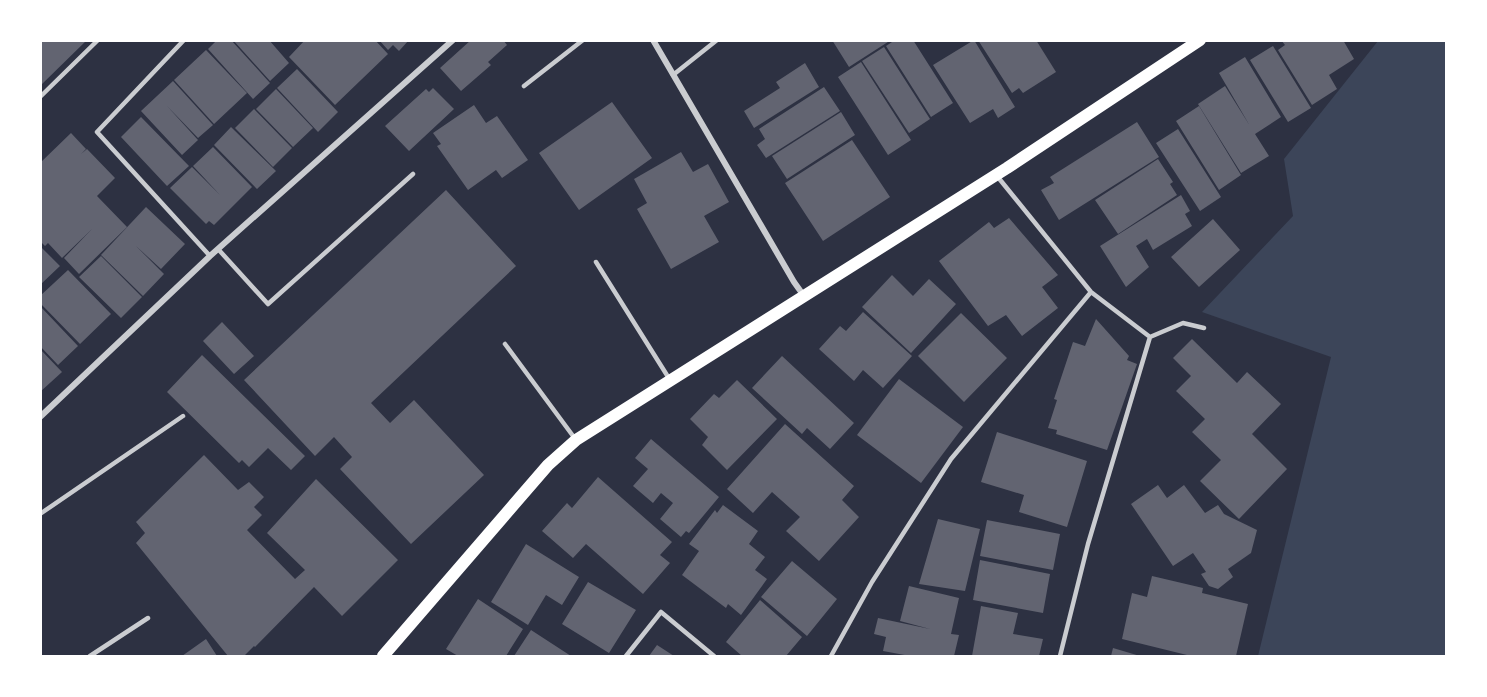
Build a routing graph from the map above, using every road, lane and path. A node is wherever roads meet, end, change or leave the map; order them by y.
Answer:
1 (98, 40) edge
2 (184, 40) edge
3 (453, 40) edge
4 (583, 40) edge
5 (653, 40) edge
6 (717, 40) edge
7 (1200, 40) edge
8 (673, 75) junction
9 (524, 86) dead end
10 (40, 97) edge
11 (413, 174) dead end
12 (996, 174) junction
13 (218, 249) junction
14 (210, 256) junction
15 (596, 262) dead end
16 (1091, 292) junction
17 (804, 296) junction
18 (1204, 328) dead end
19 (1150, 337) junction
20 (505, 344) dead end
21 (670, 380) junction
22 (183, 416) dead end
23 (40, 417) edge
24 (576, 440) junction
25 (40, 514) edge
26 (148, 618) dead end
27 (90, 657) edge
28 (383, 657) edge
29 (626, 657) edge
30 (714, 657) edge
31 (831, 657) edge
32 (1060, 657) edge

1 - 10 lane
2 - 14 lane
3 - 13 street
4 - 9 lane
5 - 8 street
6 - 8 lane
7 - 12 main road
8 - 17 street
11 - 13 lane
12 - 16 lane
12 - 17 main road
13 - 14 street
14 - 23 street
15 - 21 lane
16 - 19 lane
16 - 31 lane
17 - 21 main road
18 - 19 lane
19 - 32 lane
20 - 24 lane
21 - 24 main road
22 - 25 lane
24 - 28 main road
26 - 27 lane
29 - 30 lane

